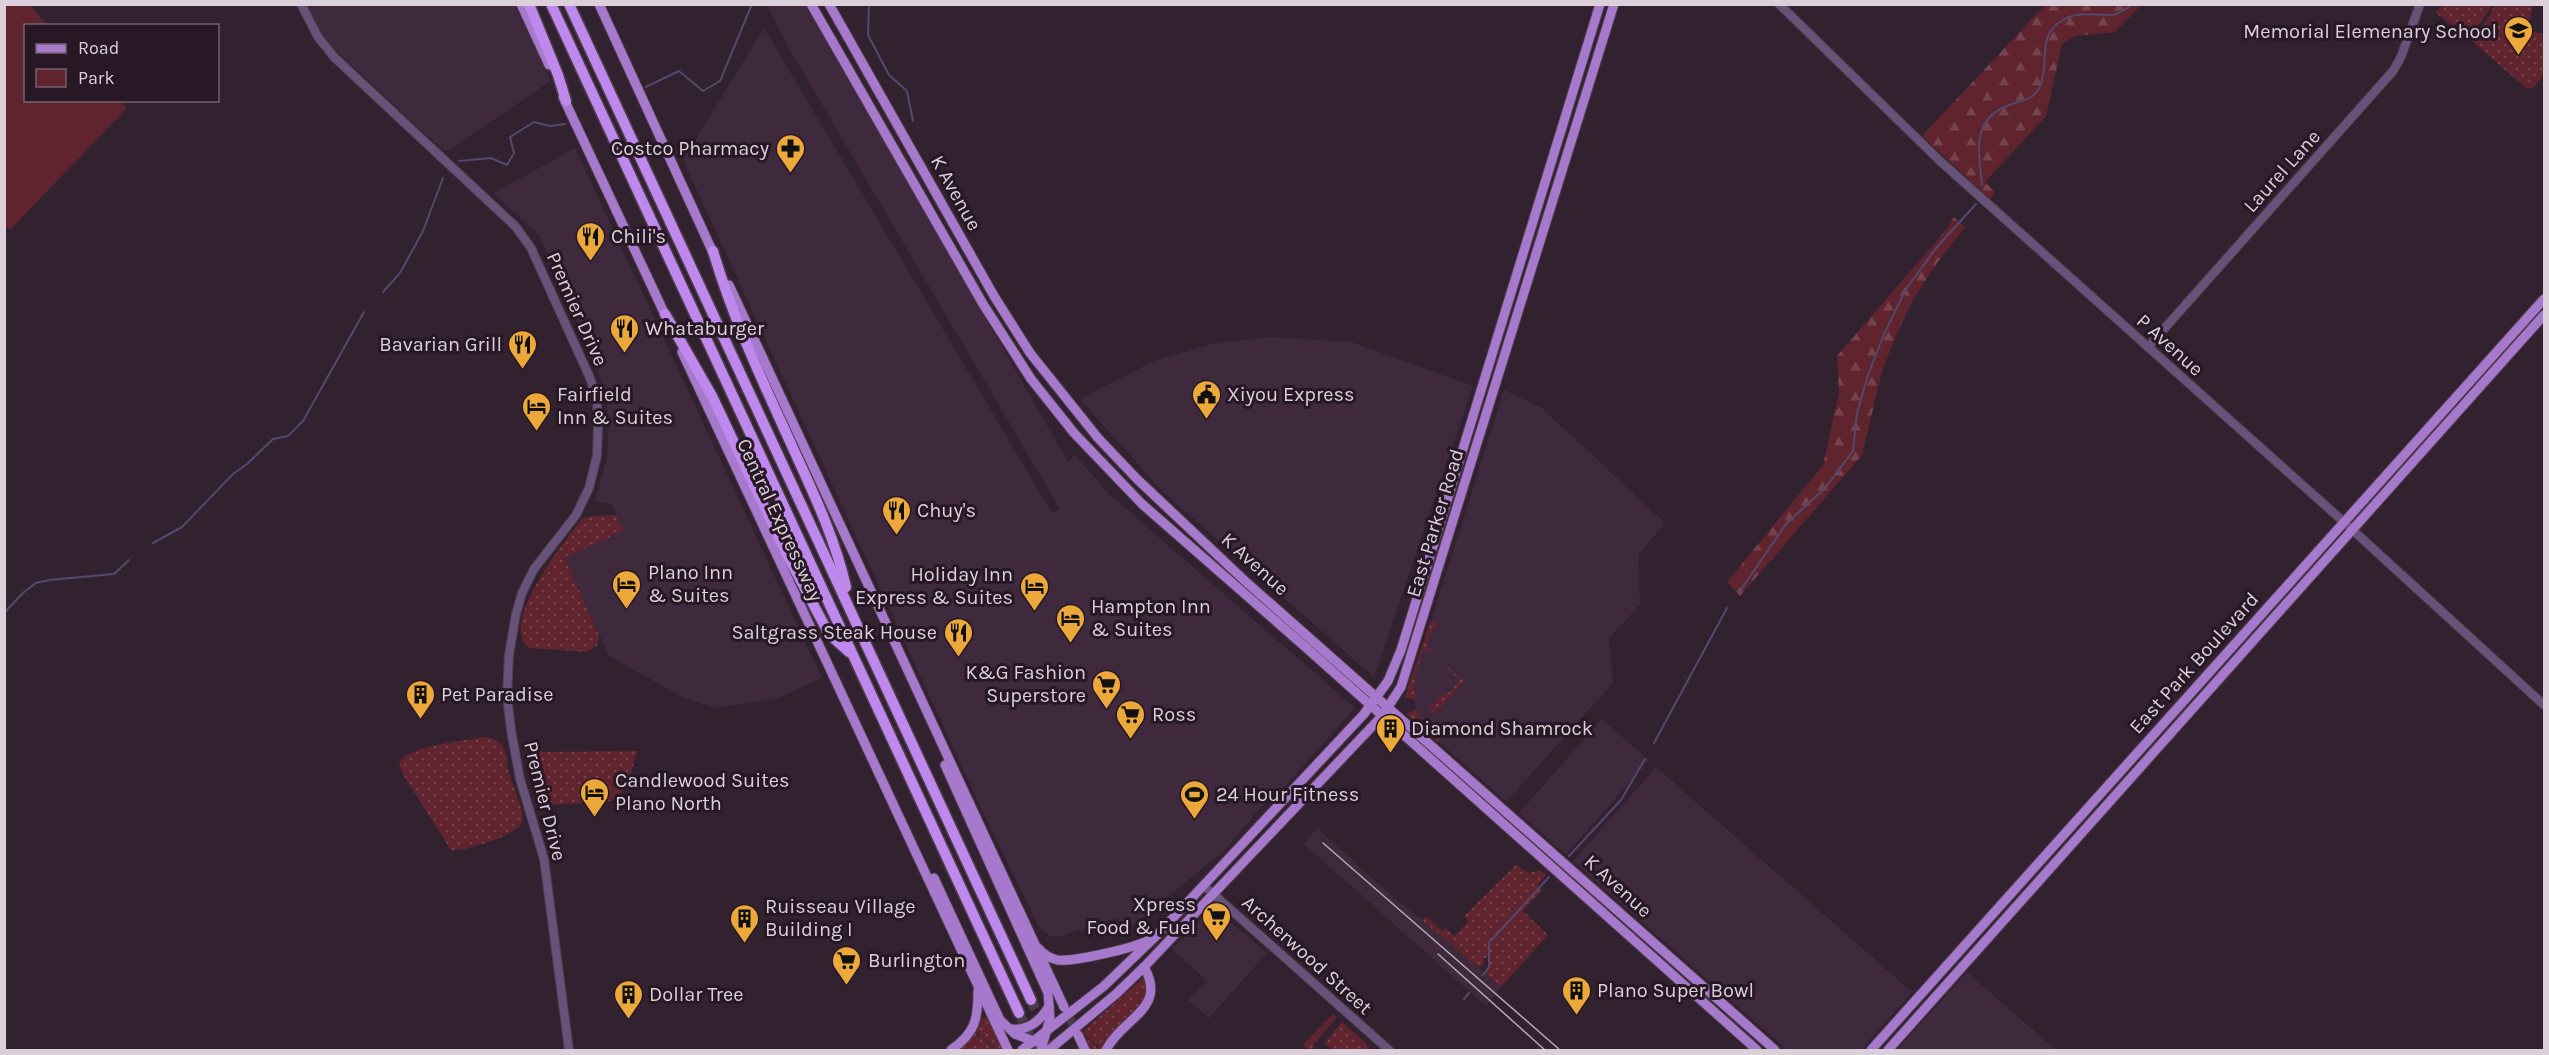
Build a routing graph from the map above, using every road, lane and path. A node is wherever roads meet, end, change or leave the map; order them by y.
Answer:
1 (301, 4) edge
2 (521, 4) edge
3 (529, 4) edge
4 (551, 4) edge
5 (569, 4) edge
6 (598, 4) edge
7 (811, 4) edge
8 (829, 4) edge
9 (1600, 4) edge
10 (1614, 4) edge
11 (1779, 4) edge
12 (2420, 4) edge
13 (566, 101) junction
14 (1524, 250) junction
15 (713, 252) junction
16 (1536, 254) junction
17 (2544, 299) edge
18 (665, 314) junction
19 (2544, 315) edge
20 (2148, 347) junction
21 (1461, 450) junction
22 (1475, 455) junction
23 (1152, 493) junction
24 (1142, 504) junction
25 (2348, 526) junction
26 (1436, 531) junction
27 (1450, 535) junction
28 (1245, 581) junction
29 (1238, 589) junction
30 (850, 608) junction
31 (1412, 610) junction
32 (1425, 614) junction
33 (853, 656) junction
34 (908, 671) junction
35 (1377, 697) junction
36 (2544, 705) edge
37 (1370, 706) junction
38 (1388, 707) junction
39 (1382, 716) junction
40 (884, 784) junction
41 (1261, 825) junction
42 (1271, 835) junction
43 (1577, 873) junction
44 (1569, 882) junction
45 (1203, 885) junction
46 (1213, 894) junction
47 (1639, 929) junction
48 (1157, 935) junction
49 (1631, 939) junction
50 (1034, 944) junction
51 (1144, 967) junction
52 (978, 989) junction
53 (1714, 995) junction
54 (1032, 1000) tunnel mouth
55 (1050, 1004) junction
56 (1706, 1004) junction
57 (1064, 1007) tunnel mouth
58 (1019, 1013) tunnel mouth
59 (1009, 1029) junction
60 (1046, 1030) junction
61 (1078, 1035) tunnel mouth
62 (1046, 1047) edge
63 (569, 1050) edge
64 (951, 1050) edge
65 (1008, 1050) edge
66 (1023, 1050) edge
67 (1085, 1050) edge
68 (1106, 1050) edge
69 (1389, 1050) edge
70 (1757, 1050) edge
71 (1776, 1050) edge
72 (1871, 1050) edge
73 (1887, 1050) edge

1 - 63 street, Premier Drive
2 - 13 main road, Central Expressway
3 - 13 highway
4 - 33 highway, Central Expressway
5 - 30 highway, Central Expressway
6 - 15 main road
7 - 24 main road, K Avenue
8 - 23 main road, K Avenue
9 - 14 main road, East Parker Road
10 - 16 main road, East Parker Road
11 - 20 street, P Avenue
12 - 20 street, Laurel Lane
13 - 18 main road, Central Expressway
14 - 16 main road
14 - 21 main road, East Parker Road
15 - 30 highway
15 - 34 main road
16 - 22 main road, East Parker Road
17 - 25 main road, East Park Boulevard
18 - 33 highway
18 - 40 main road, Central Expressway
19 - 25 main road, East Park Boulevard
20 - 25 street, P Avenue
21 - 22 main road
21 - 26 main road, East Parker Road
22 - 27 main road, East Parker Road
23 - 24 main road
23 - 28 main road, K Avenue
24 - 29 main road, K Avenue
25 - 36 street, P Avenue
25 - 72 main road, East Park Boulevard
25 - 73 main road, East Park Boulevard
26 - 27 main road
26 - 31 main road, East Parker Road
27 - 32 main road, East Parker Road
28 - 29 main road
28 - 35 main road, K Avenue
29 - 37 main road, K Avenue
30 - 54 highway, Central Expressway
31 - 32 main road
31 - 35 main road, East Parker Road
32 - 38 main road, East Parker Road
33 - 58 highway, Central Expressway
34 - 50 main road
34 - 55 main road
35 - 37 main road, East Parker Road
35 - 38 main road, K Avenue
37 - 39 main road, K Avenue
37 - 41 main road, East Parker Road
38 - 39 main road, East Parker Road
38 - 43 main road, K Avenue
39 - 42 main road, East Parker Road
39 - 44 main road, K Avenue
40 - 52 main road, Central Expressway
40 - 59 main road
41 - 42 main road
41 - 45 main road, East Parker Road
42 - 46 main road, East Parker Road
43 - 44 main road
43 - 47 main road, K Avenue
44 - 49 main road, K Avenue
45 - 46 street, Archerwood Street
45 - 48 main road, East Parker Road
46 - 51 main road, East Parker Road
46 - 69 street, Archerwood Street
47 - 49 main road
47 - 53 main road, K Avenue
48 - 50 main road
48 - 60 main road, East Parker Road
49 - 56 main road, K Avenue
50 - 57 main road
51 - 62 main road, East Parker Road
51 - 68 main road
52 - 64 main road
52 - 65 main road, Central Expressway
53 - 56 main road
53 - 71 main road, K Avenue
55 - 59 main road
55 - 60 main road
56 - 70 main road, K Avenue
59 - 62 main road
60 - 62 main road, East Parker Road
61 - 67 main road
62 - 66 main road

